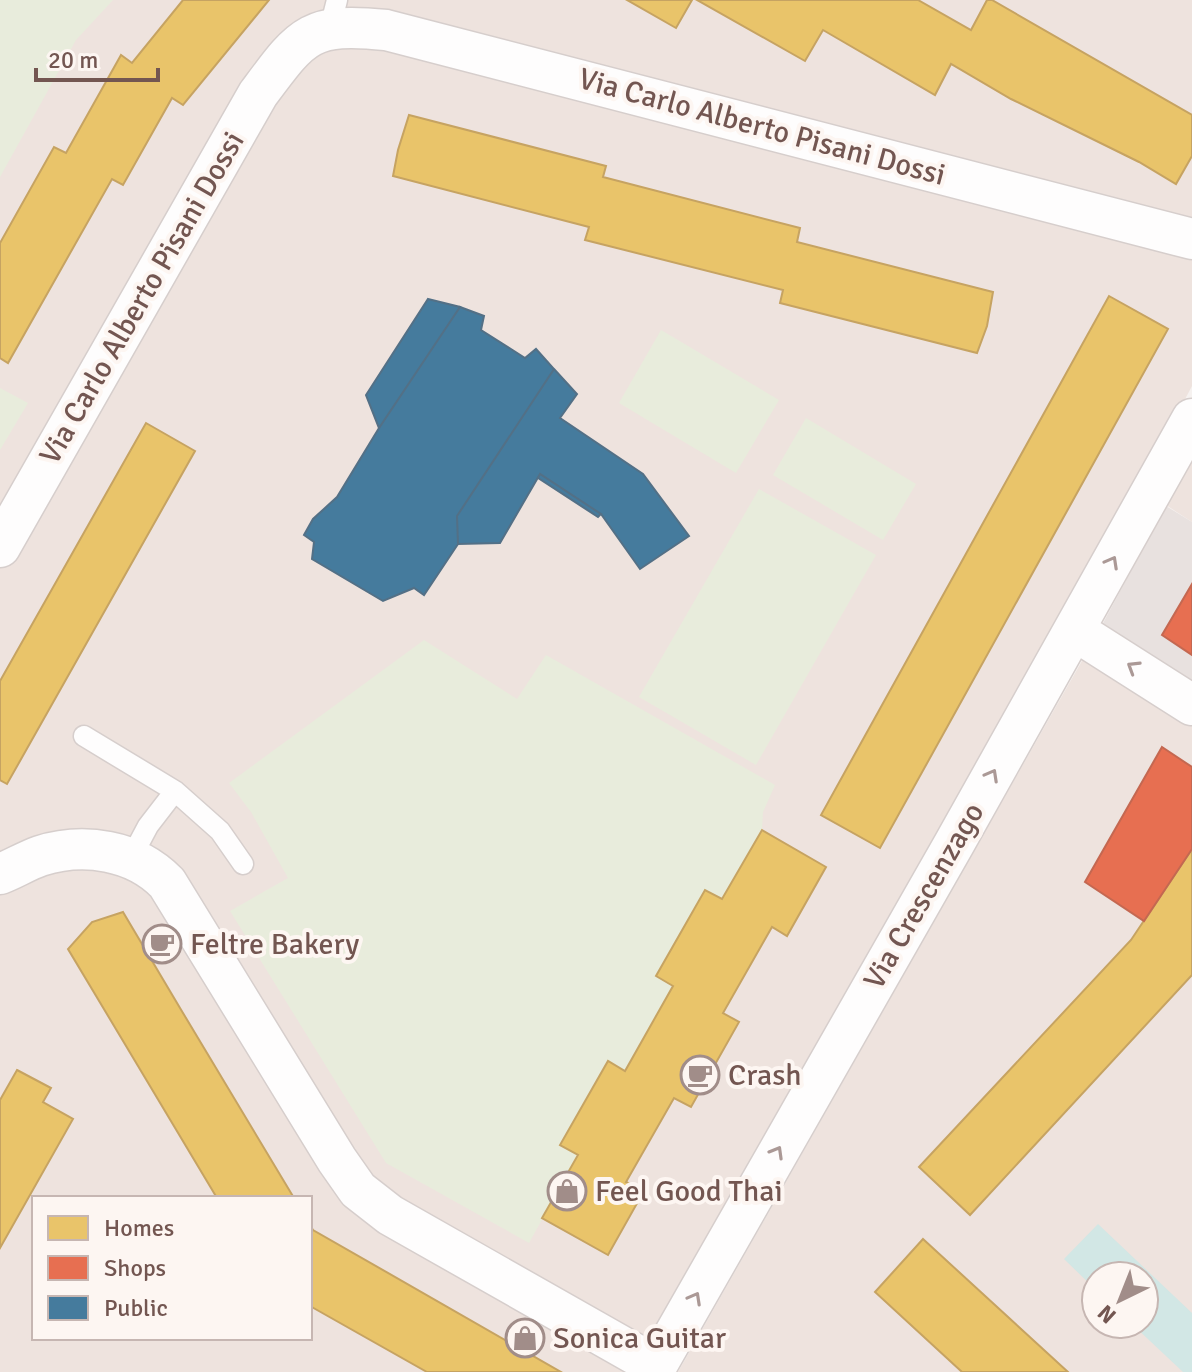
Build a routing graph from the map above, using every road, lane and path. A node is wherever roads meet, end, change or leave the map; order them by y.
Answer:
1 (334, 14) edge
2 (1192, 239) edge
3 (1192, 419) edge
4 (2, 538) edge
5 (1074, 630) junction
6 (1192, 705) edge
7 (84, 736) dead end
8 (175, 791) junction
9 (131, 858) junction
10 (243, 864) dead end
11 (0, 874) edge
12 (654, 1369) edge

1 - 2 street, Via Carlo Alberto Pisani Dossi
1 - 4 street, Via Carlo Alberto Pisani Dossi
5 -> 3 street, Via Crescenzago
6 -> 5 street
12 -> 5 street, Via Crescenzago
7 - 8 lane
8 - 9 lane
8 - 10 lane
9 - 11 street
9 - 12 street

